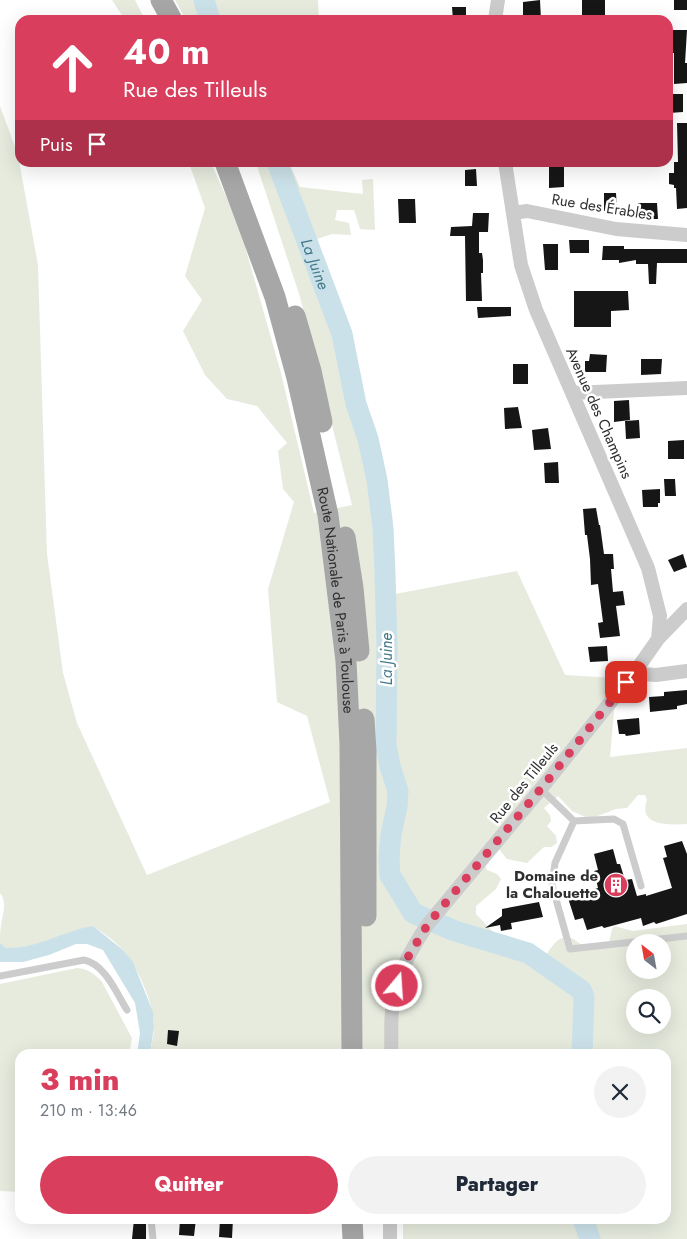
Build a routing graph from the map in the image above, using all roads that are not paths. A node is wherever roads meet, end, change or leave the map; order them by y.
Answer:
1 (145, 0) edge
2 (161, 0) edge
3 (498, 0) edge
4 (153, 15) edge
5 (169, 15) edge
6 (496, 15) edge
7 (227, 167) edge
8 (242, 167) edge
9 (506, 167) edge
10 (513, 213) junction
11 (687, 235) edge
12 (687, 388) edge
13 (572, 393) junction
14 (687, 609) edge
15 (658, 639) junction
16 (637, 669) junction
17 (687, 671) edge
18 (540, 789) junction
19 (574, 820) junction
20 (641, 886) dead end
21 (687, 936) edge
22 (0, 976) edge
23 (127, 1010) dead end
24 (352, 1049) edge
25 (367, 1049) edge
26 (392, 1049) edge
27 (152, 1224) edge
28 (352, 1224) edge
29 (367, 1224) edge
30 (390, 1224) edge
31 (153, 1239) edge
32 (352, 1239) edge
33 (367, 1239) edge
34 (390, 1239) edge

1 - 4 main road
2 - 5 main road
3 - 6 street
7 - 24 main road, Route Nationale de Paris à Toulouse
8 - 25 main road, Route Nationale de Paris à Toulouse
9 - 10 street, Avenue des Champins
10 - 11 street, Rue des Érables
10 - 13 street, Avenue des Champins
12 - 13 street
13 - 15 street, Avenue des Champins
14 - 15 street
15 - 16 street
16 - 17 street
16 - 18 street, Rue des Tilleuls
18 - 19 lane
18 - 26 street, Rue des Tilleuls
19 - 20 lane
19 - 21 lane
22 - 23 lane
27 - 31 lane
28 - 32 main road
29 - 33 main road
30 - 34 street

